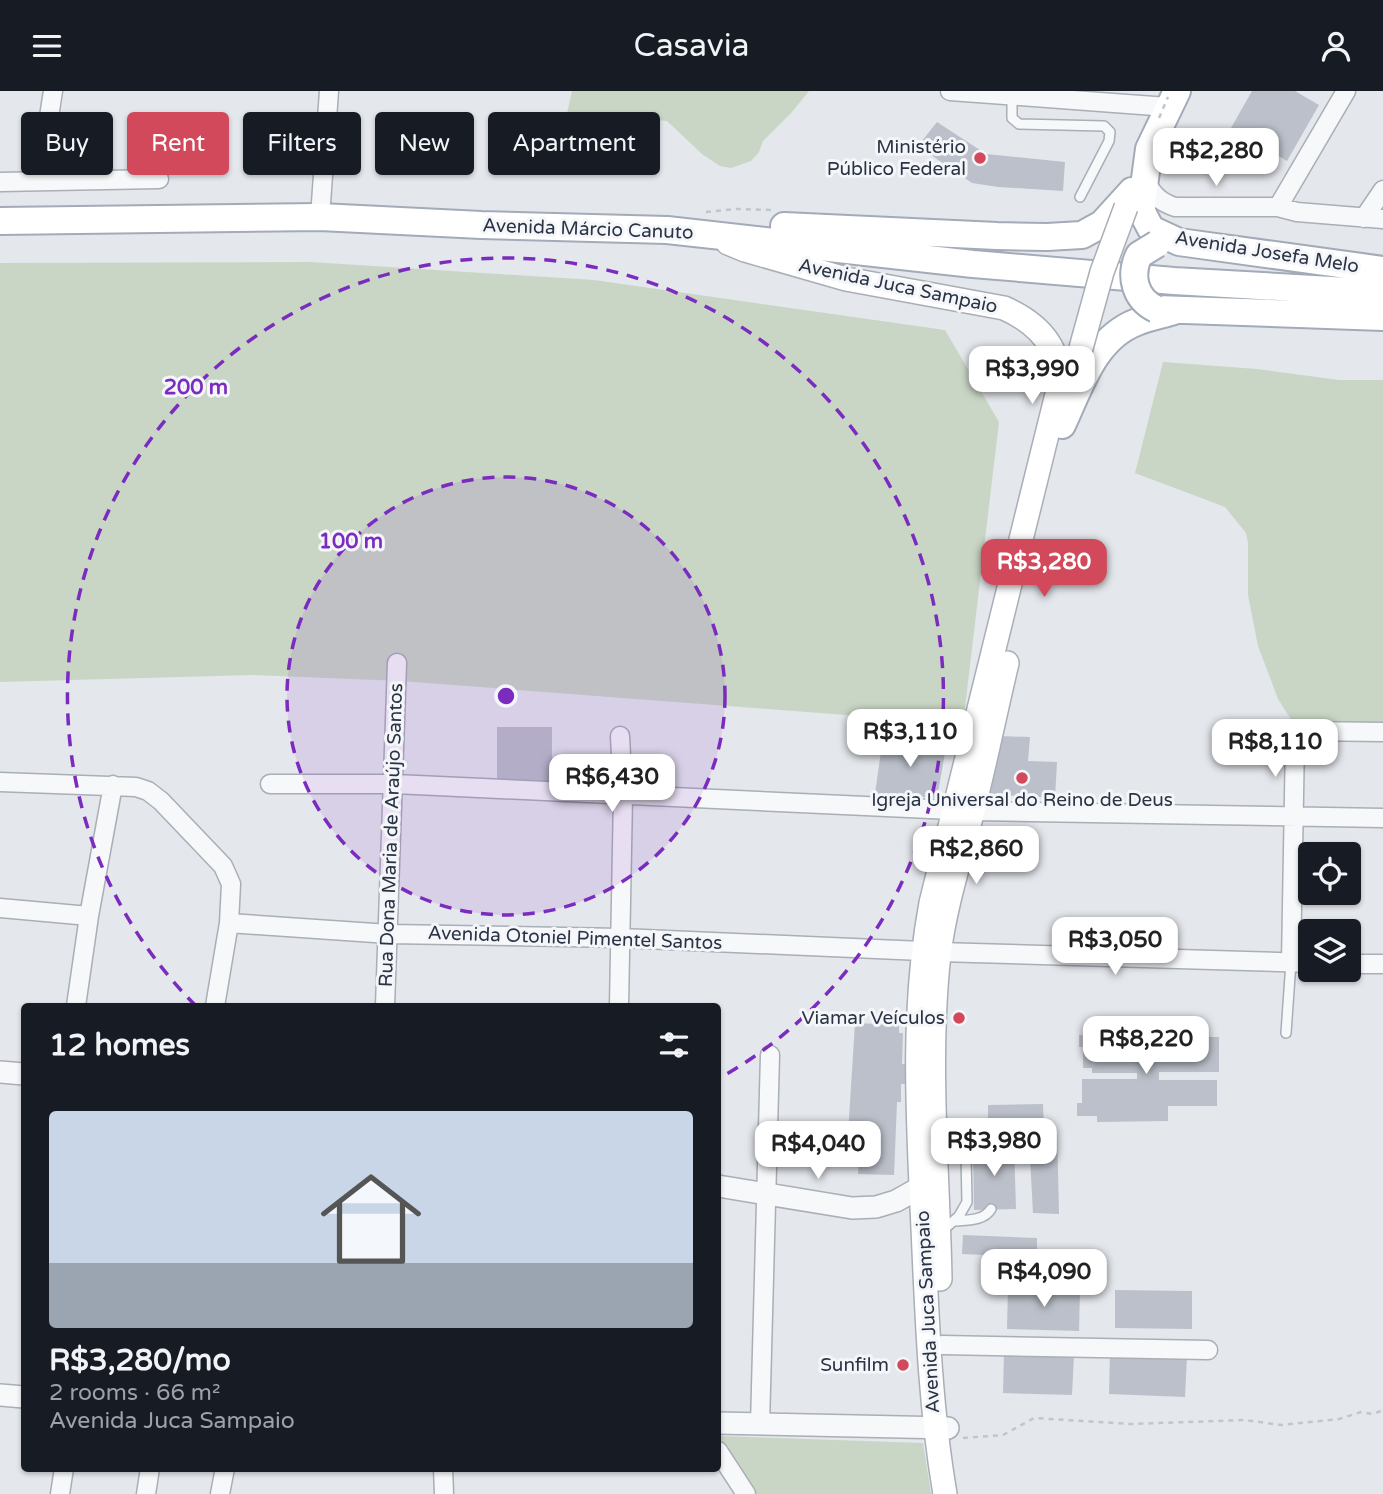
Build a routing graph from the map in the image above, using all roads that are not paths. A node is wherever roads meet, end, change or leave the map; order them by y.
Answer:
1 (53, 91) edge
2 (329, 91) edge
3 (950, 91) edge
4 (1346, 91) edge
5 (1012, 95) junction
6 (1168, 103) edge
7 (159, 179) dead end
8 (0, 181) edge
9 (39, 181) junction
10 (1383, 190) edge
11 (1134, 193) junction
12 (1080, 197) dead end
13 (1278, 208) junction
14 (320, 217) junction
15 (1364, 218) junction
16 (1383, 219) edge
17 (0, 221) edge
18 (667, 229) junction
19 (702, 232) junction
20 (1168, 243) junction
21 (1383, 270) edge
22 (1174, 281) joint
23 (1383, 293) edge
24 (1165, 310) junction
25 (1383, 317) edge
26 (1062, 425) junction
27 (397, 663) dead end
28 (1383, 732) edge
29 (620, 736) dead end
30 (0, 782) edge
31 (270, 784) dead end
32 (395, 784) junction
33 (113, 785) junction
34 (623, 796) junction
35 (964, 811) junction
36 (1294, 818) junction
37 (1383, 818) edge
38 (0, 908) edge
39 (89, 916) junction
40 (229, 923) junction
41 (388, 934) junction
42 (621, 937) junction
43 (931, 952) junction
44 (1291, 963) junction
45 (1298, 963) edge
46 (1361, 964) edge
47 (1383, 964) edge
48 (76, 1003) edge
49 (216, 1003) edge
50 (385, 1003) edge
51 (619, 1003) edge
52 (1286, 1033) dead end
53 (770, 1055) dead end
54 (0, 1072) edge
55 (21, 1074) edge
56 (936, 1126) junction
57 (958, 1140) junction
58 (986, 1146) dead end
59 (721, 1186) edge
60 (921, 1187) junction
61 (766, 1194) junction
62 (990, 1209) dead end
63 (947, 1227) junction
64 (942, 1345) junction
65 (1208, 1350) dead end
66 (0, 1395) edge
67 (21, 1397) edge
68 (721, 1423) edge
69 (760, 1425) junction
70 (944, 1433) junction
71 (721, 1456) edge
72 (63, 1472) edge
73 (149, 1472) edge
74 (224, 1472) edge
75 (443, 1472) edge
76 (60, 1494) edge
77 (146, 1494) edge
78 (220, 1494) edge
79 (444, 1494) edge
80 (746, 1494) edge
81 (945, 1494) edge
82 (958, 1494) edge

1 - 9 street
2 - 14 street
3 - 5 street
4 - 13 street
5 - 6 street
5 - 12 lane
6 - 11 main road, Avenida Josefa Melo
7 - 9 street
8 - 9 street
10 - 15 street
11 - 13 street
11 - 18 main road
11 - 20 main road, Avenida Josefa Melo
11 - 26 main road, Avenida Juca Sampaio, bridge
13 - 15 street
14 - 17 main road, Avenida Márcio Canuto
14 - 18 main road, Avenida Márcio Canuto
15 - 16 street
18 - 19 main road, Avenida Márcio Canuto
19 - 22 main road, Avenida Márcio Canuto
19 - 35 main road, Avenida Juca Sampaio
20 - 21 main road, Avenida Josefa Melo
20 - 24 main road, bridge
22 - 23 main road, Avenida Josefa Melo
24 - 25 main road
24 - 26 main road
26 - 35 main road, Avenida Juca Sampaio
27 - 32 street, Rua Dona Maria de Araújo Santos
28 - 36 street
29 - 34 street
30 - 33 street
31 - 32 street
32 - 34 street
32 - 41 street, Rua Dona Maria de Araújo Santos
33 - 39 street
33 - 40 street
34 - 35 street
34 - 42 street
35 - 36 street
35 - 43 main road, Avenida Juca Sampaio
36 - 37 street
36 - 44 street
38 - 39 street
39 - 48 street
40 - 41 street, Avenida Otoniel Pimentel Santos
40 - 49 street
41 - 42 street, Avenida Otoniel Pimentel Santos
41 - 50 street, Rua Dona Maria de Araújo Santos
42 - 43 street, Avenida Otoniel Pimentel Santos
42 - 51 street
43 - 44 street, Avenida Otoniel Pimentel Santos
43 - 56 main road, Avenida Juca Sampaio
43 - 60 main road, Avenida Juca Sampaio
44 - 45 street, Avenida Otoniel Pimentel Santos
44 - 52 lane
46 - 47 street
53 - 61 street
54 - 55 street
56 - 57 lane
56 - 63 main road, Avenida Juca Sampaio
57 - 58 lane
57 - 63 lane
59 - 61 street
60 - 61 street
60 - 70 main road, Avenida Juca Sampaio
61 - 69 street
62 - 63 lane
63 - 64 main road, Avenida Juca Sampaio
64 - 65 street, Avenida Juca Sampaio
64 - 70 main road, Avenida Juca Sampaio
66 - 67 street
68 - 69 street
69 - 70 street
70 - 81 main road, Avenida Juca Sampaio
70 - 82 main road, Avenida Juca Sampaio
71 - 80 street
72 - 76 street
73 - 77 street
74 - 78 street
75 - 79 street

